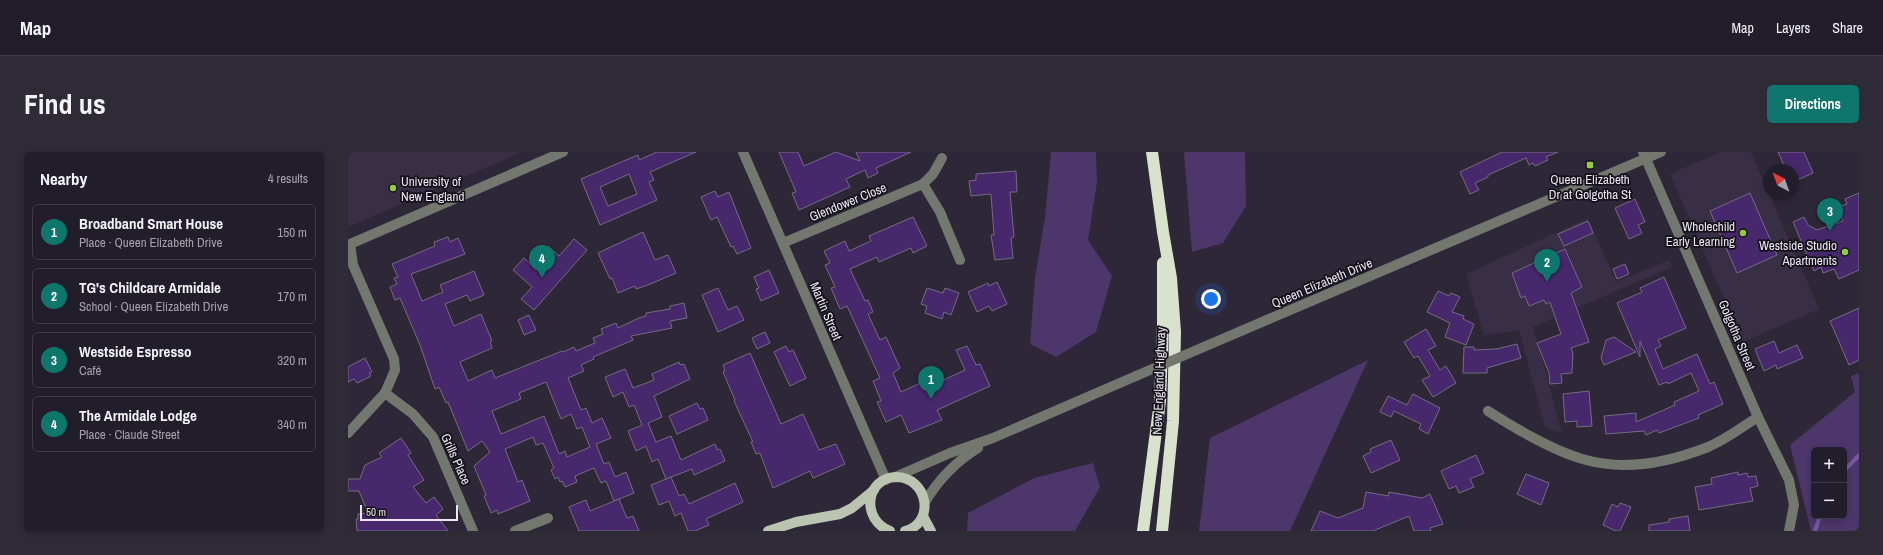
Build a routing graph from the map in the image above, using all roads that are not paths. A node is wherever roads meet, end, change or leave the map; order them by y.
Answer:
1 (563, 152) edge
2 (743, 152) edge
3 (1152, 152) edge
4 (1661, 152) edge
5 (1645, 155) edge
6 (942, 158) dead end
7 (923, 184) junction
8 (1163, 232) junction
9 (783, 243) junction
10 (349, 244) edge
11 (960, 260) dead end
12 (385, 393) junction
13 (1488, 411) dead end
14 (1758, 417) junction
15 (348, 433) edge
16 (993, 438) junction
17 (890, 478) junction
18 (875, 488) junction
19 (925, 502) junction
20 (923, 516) junction
21 (548, 518) dead end
22 (473, 531) edge
23 (515, 531) edge
24 (768, 531) edge
25 (883, 531) edge
26 (889, 531) edge
27 (904, 531) edge
28 (931, 531) edge
29 (1143, 531) edge
30 (1162, 531) edge
31 (1789, 531) edge

1 - 10 street
2 - 9 street, Martin Street
3 - 8 highway, New England Highway
4 - 5 street, Queen Elizabeth Drive
5 - 14 street, Golgotha Street
5 - 16 street, Queen Elizabeth Drive, bridge
6 - 7 street, Glendower Close
7 - 9 street, Glendower Close
7 - 11 street
8 - 29 highway, New England Highway
8 - 30 highway, New England Highway
9 - 17 street, Martin Street
10 - 12 street
12 - 15 street
12 - 22 street, Grills Place
13 - 14 street
14 - 31 street, Golgotha Street
16 - 17 street, Queen Elizabeth Drive
16 - 19 street, Queen Elizabeth Drive
17 - 18 main road
17 - 19 main road
18 - 24 main road
18 - 26 main road
19 - 20 main road
20 - 27 main road
20 - 28 main road
21 - 23 street
25 - 26 main road

